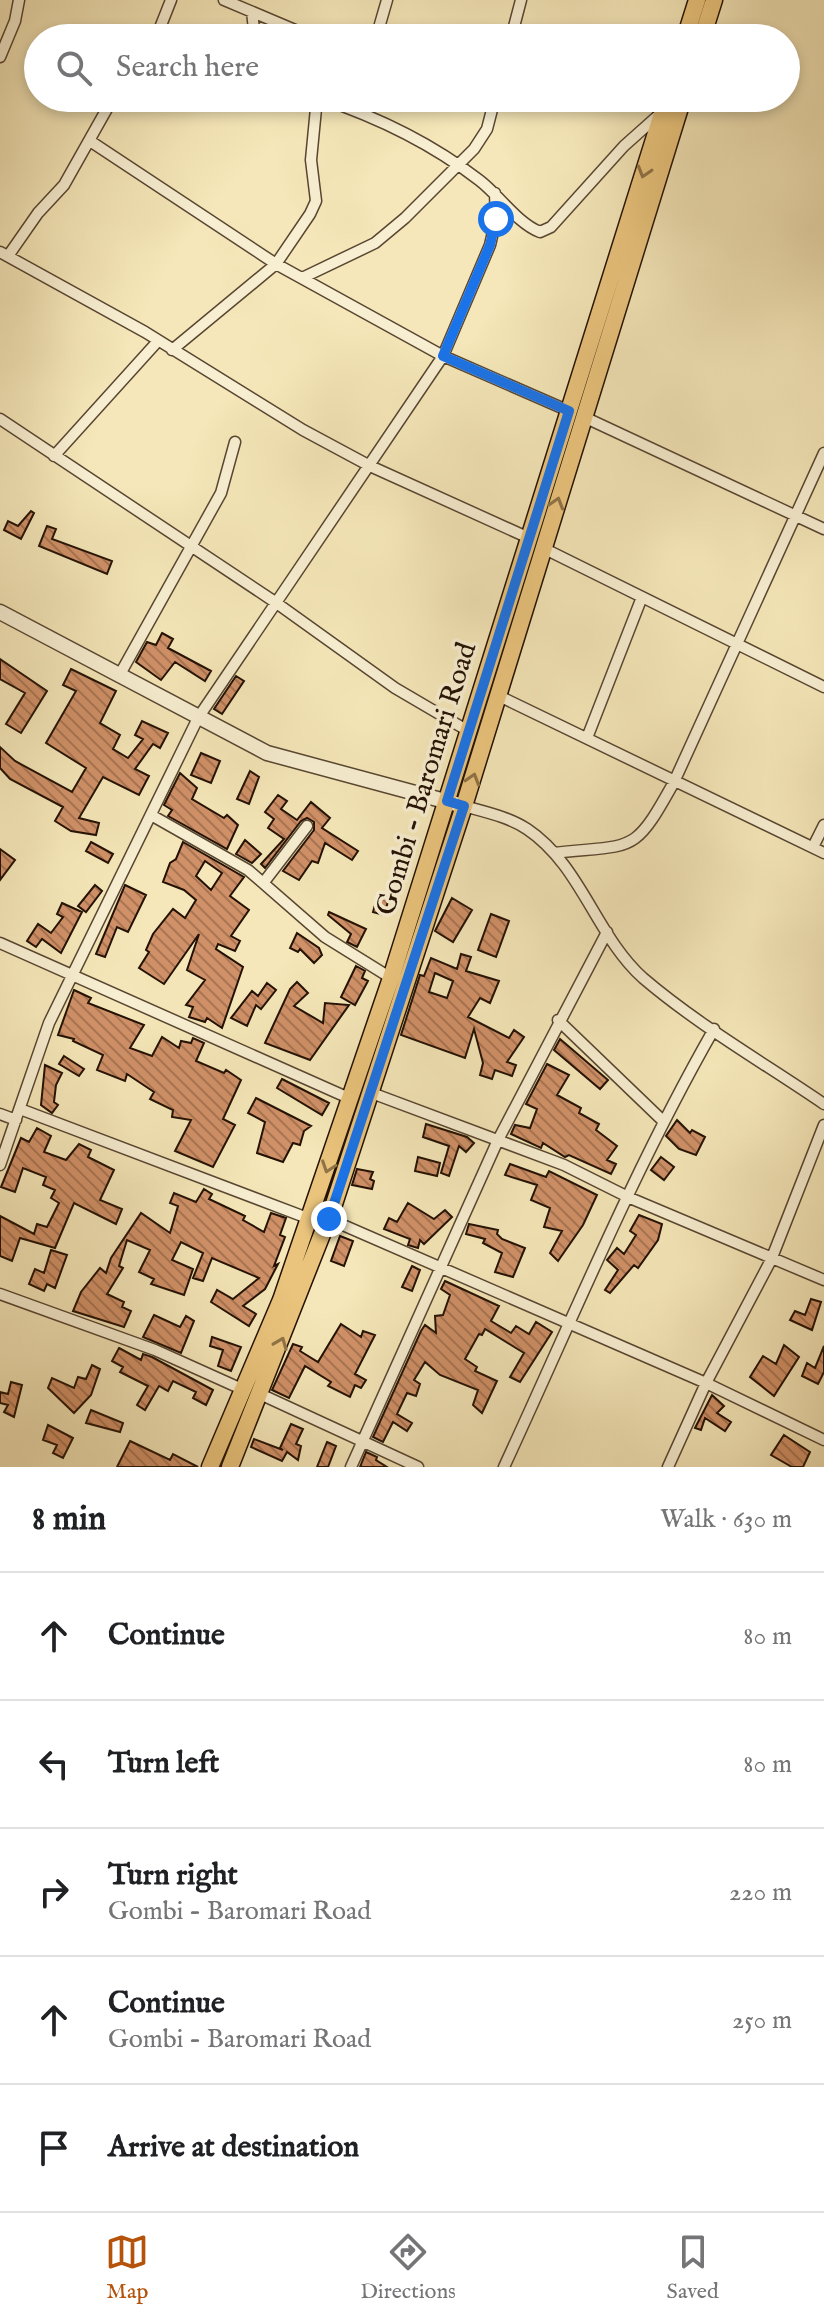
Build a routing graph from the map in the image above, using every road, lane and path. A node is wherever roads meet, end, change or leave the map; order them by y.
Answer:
1 (19, 0) edge
2 (171, 0) edge
3 (224, 0) edge
4 (387, 0) edge
5 (521, 0) edge
6 (697, 0) edge
7 (714, 0) edge
8 (252, 12) junction
9 (162, 24) edge
10 (253, 24) edge
11 (281, 24) edge
12 (380, 24) edge
13 (515, 24) edge
14 (689, 24) edge
15 (706, 24) edge
16 (0, 57) edge
17 (106, 112) edge
18 (316, 112) edge
19 (361, 112) edge
20 (490, 112) edge
21 (658, 112) edge
22 (663, 112) edge
23 (678, 112) edge
24 (90, 141) junction
25 (456, 166) junction
26 (495, 193) junction
27 (4, 254) edge
28 (276, 264) junction
29 (302, 278) junction
30 (158, 341) junction
31 (172, 350) junction
32 (443, 356) junction
33 (576, 414) junction
34 (0, 419) edge
35 (235, 442) dead end
36 (824, 453) edge
37 (54, 456) junction
38 (370, 466) junction
39 (796, 515) junction
40 (824, 529) edge
41 (529, 538) junction
42 (193, 546) junction
43 (543, 548) junction
44 (642, 597) junction
45 (275, 602) junction
46 (0, 612) edge
47 (738, 644) junction
48 (119, 676) junction
49 (824, 687) edge
50 (499, 696) junction
51 (198, 718) junction
52 (470, 732) junction
53 (587, 738) junction
54 (674, 782) junction
55 (456, 804) junction
56 (151, 815) junction
57 (824, 825) edge
58 (307, 826) dead end
59 (813, 847) junction
60 (554, 853) junction
61 (824, 853) edge
62 (264, 882) junction
63 (607, 932) junction
64 (0, 943) edge
65 (72, 977) junction
66 (391, 978) junction
67 (558, 1020) junction
68 (714, 1029) junction
69 (369, 1092) junction
70 (351, 1099) junction
71 (824, 1104) edge
72 (20, 1109) junction
73 (0, 1114) edge
74 (16, 1120) junction
75 (662, 1120) junction
76 (824, 1125) edge
77 (498, 1140) junction
78 (0, 1165) edge
79 (630, 1198) junction
80 (310, 1219) junction
81 (329, 1219) junction
82 (771, 1260) junction
83 (440, 1266) junction
84 (824, 1280) edge
85 (0, 1294) edge
86 (571, 1322) junction
87 (706, 1383) junction
88 (252, 1392) junction
89 (362, 1440) junction
90 (824, 1440) edge
91 (210, 1467) edge
92 (230, 1467) edge
93 (351, 1467) edge
94 (418, 1467) edge
95 (504, 1467) edge
96 (668, 1467) edge

1 - 16 street
2 - 9 street
3 - 8 street
4 - 12 street
5 - 13 street
6 - 14 main road
7 - 15 main road
8 - 10 street
8 - 11 street
17 - 24 street
18 - 28 street
19 - 25 street
20 - 25 street
21 - 26 street
22 -> 33 main road, Gombi - Baromari Road
23 - 33 main road, Gombi - Baromari Road
24 - 27 street
24 - 28 street
25 - 26 street
25 - 29 street
26 - 32 street
27 - 30 street
28 - 29 street
28 - 31 street
29 - 32 street
30 - 31 street
30 - 37 street
31 - 38 street
32 - 33 street
32 - 38 street
33 - 39 street
33 - 41 main road, Gombi - Baromari Road
43 -> 33 main road, Gombi - Baromari Road
34 - 37 street
35 - 42 street
36 - 39 street
37 - 42 street
38 - 41 street
38 - 45 street
39 - 40 street
39 - 47 street
41 - 52 main road, Gombi - Baromari Road
42 - 45 street
42 - 48 street
43 - 44 street
43 - 50 main road, Gombi - Baromari Road
44 - 47 street
44 - 53 street
45 - 51 street
45 - 52 street
46 - 48 street
47 - 49 street
47 - 54 street
48 - 51 street
50 - 53 street
55 -> 50 main road, Gombi - Baromari Road
51 - 55 street
51 - 56 street
52 - 55 main road, Gombi - Baromari Road
53 - 54 street
54 - 59 street
54 - 60 street
55 - 60 street
55 - 66 main road, Gombi - Baromari Road
55 - 69 main road, Gombi - Baromari Road
56 - 62 street
56 - 65 street
57 - 59 street
58 - 62 street
59 - 61 street
60 - 63 street
62 - 66 street
63 - 67 street
63 - 68 street
64 - 65 street
65 - 70 street
65 - 72 street
66 - 70 main road, Gombi - Baromari Road
67 - 75 street
67 - 77 street
68 - 71 street
68 - 75 street
69 - 77 street
69 - 81 main road, Gombi - Baromari Road
70 -> 80 main road, Gombi - Baromari Road
72 - 74 street
72 - 80 street
73 - 74 street
74 - 78 street
75 - 79 street
76 - 82 street
77 - 79 street
77 - 83 street
79 - 82 street
79 - 86 street
80 - 88 main road, Gombi - Baromari Road
81 - 83 street
88 -> 81 main road, Gombi - Baromari Road
82 - 84 street
82 - 87 street
83 - 86 street
83 - 89 street
85 - 88 street
86 - 87 street
86 - 95 street
87 - 90 street
87 - 96 street
88 - 89 street
88 - 91 main road, Gombi - Baromari Road
88 - 92 main road, Gombi - Baromari Road
89 - 93 street
89 - 94 street

